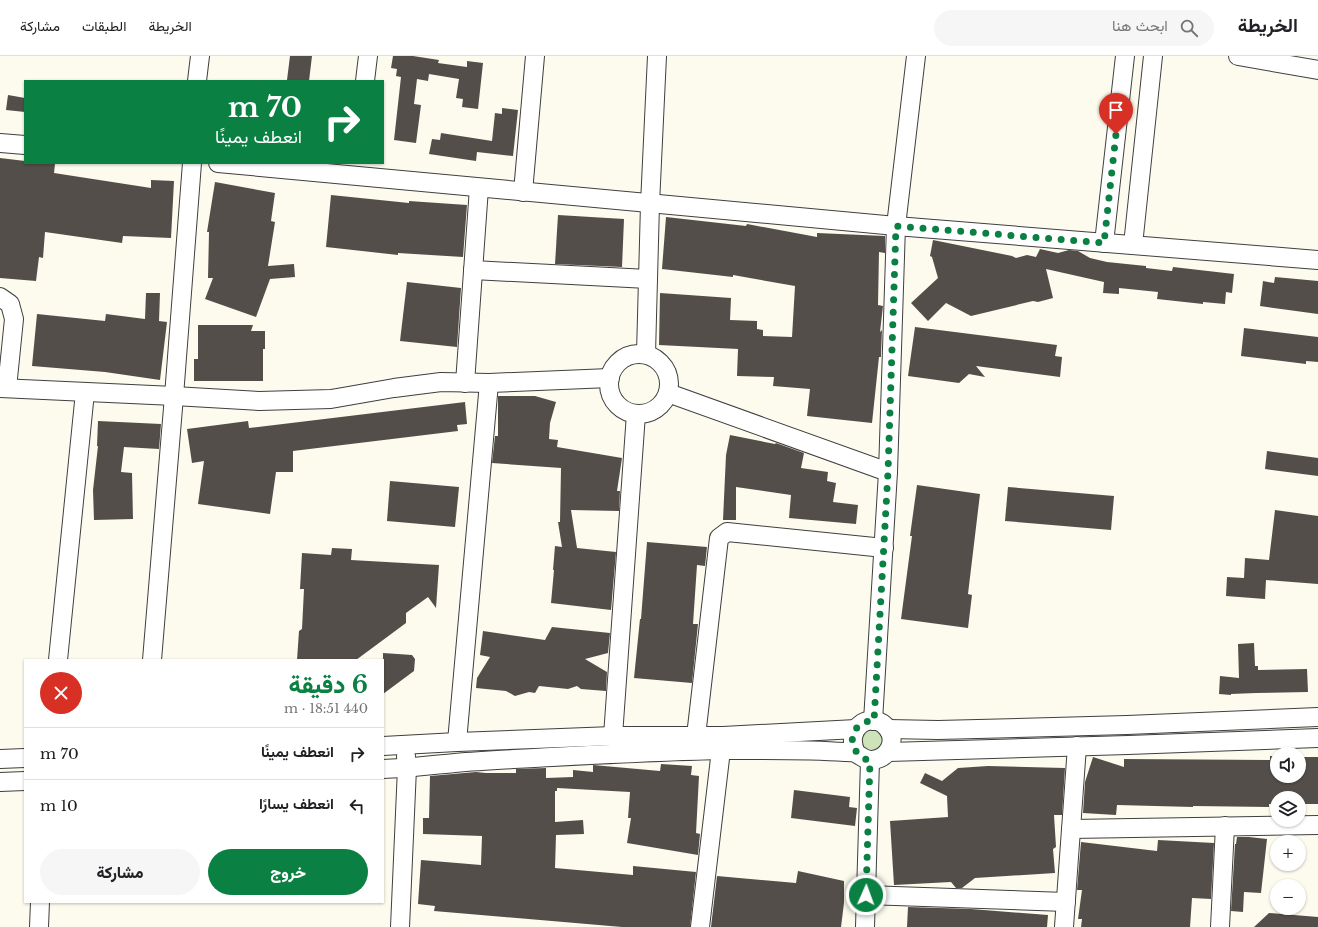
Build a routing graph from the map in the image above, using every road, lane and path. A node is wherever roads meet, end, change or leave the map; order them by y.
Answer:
1 (200, 56) edge
2 (368, 56) edge
3 (535, 56) edge
4 (657, 56) edge
5 (916, 56) edge
6 (1125, 56) edge
7 (1154, 56) edge
8 (1238, 56) edge
9 (1257, 58) edge
10 (1318, 70) edge
11 (197, 80) edge
12 (365, 80) edge
13 (0, 142) edge
14 (24, 145) edge
15 (192, 164) edge
16 (238, 164) edge
17 (355, 170) edge
18 (479, 188) junction
19 (523, 192) junction
20 (650, 204) junction
21 (896, 226) junction
22 (1104, 243) junction
23 (1133, 245) junction
24 (1318, 260) edge
25 (473, 270) junction
26 (648, 280) junction
27 (0, 297) edge
28 (646, 354) junction
29 (610, 378) junction
30 (465, 383) junction
31 (489, 383) junction
32 (3, 388) edge
33 (85, 392) junction
34 (668, 393) junction
35 (174, 396) junction
36 (636, 414) junction
37 (888, 472) junction
38 (884, 548) junction
39 (58, 659) edge
40 (152, 659) edge
41 (1318, 717) edge
42 (881, 725) junction
43 (856, 729) junction
44 (613, 736) junction
45 (696, 736) junction
46 (1318, 738) edge
47 (457, 742) junction
48 (384, 746) edge
49 (405, 746) junction
50 (1077, 746) junction
51 (721, 750) junction
52 (888, 752) junction
53 (863, 757) junction
54 (24, 758) edge
55 (0, 759) edge
56 (407, 768) junction
57 (384, 769) edge
58 (24, 781) edge
59 (0, 782) edge
60 (1318, 825) edge
61 (1225, 826) junction
62 (1071, 828) junction
63 (866, 895) junction
64 (1066, 902) junction
65 (40, 903) edge
66 (40, 927) edge
67 (400, 927) edge
68 (700, 927) edge
69 (865, 927) edge
70 (1064, 927) edge
71 (1220, 927) edge

1 - 11 street
2 - 12 street
3 - 19 street
4 - 20 street
5 - 21 street
6 - 22 street
7 - 23 street
8 - 9 street
9 - 10 street
13 - 14 street
15 - 35 street
16 - 17 street
17 - 18 street
18 - 19 street
18 - 25 street
19 - 20 street
20 - 21 street
20 - 26 street
21 - 22 street
21 - 37 street
22 - 23 street
23 - 24 street
25 - 26 street
25 - 30 street
26 - 28 street
27 - 32 street
28 - 29 street
28 - 34 street
29 - 31 street
29 - 36 street
30 - 31 street
30 - 35 street
31 - 47 street
32 - 33 street
33 - 35 street
33 - 39 street
34 - 36 street
34 - 37 street
35 - 40 street
36 - 44 street
37 - 38 street
38 - 42 street
38 - 45 street
41 - 42 street
42 - 43 street
42 - 52 street
43 - 45 street
43 - 53 street
44 - 45 street
44 - 47 street
46 - 50 street
47 - 49 street
48 - 49 street
49 - 56 street
50 - 52 street
50 - 62 street
51 - 53 street
51 - 56 street
51 - 68 street
52 - 53 street
53 - 63 street
54 - 55 street
56 - 57 street
56 - 67 street
58 - 59 street
60 - 61 street
61 - 62 street
61 - 71 street
62 - 64 street
63 - 64 street
63 - 69 street
64 - 70 street
65 - 66 street

